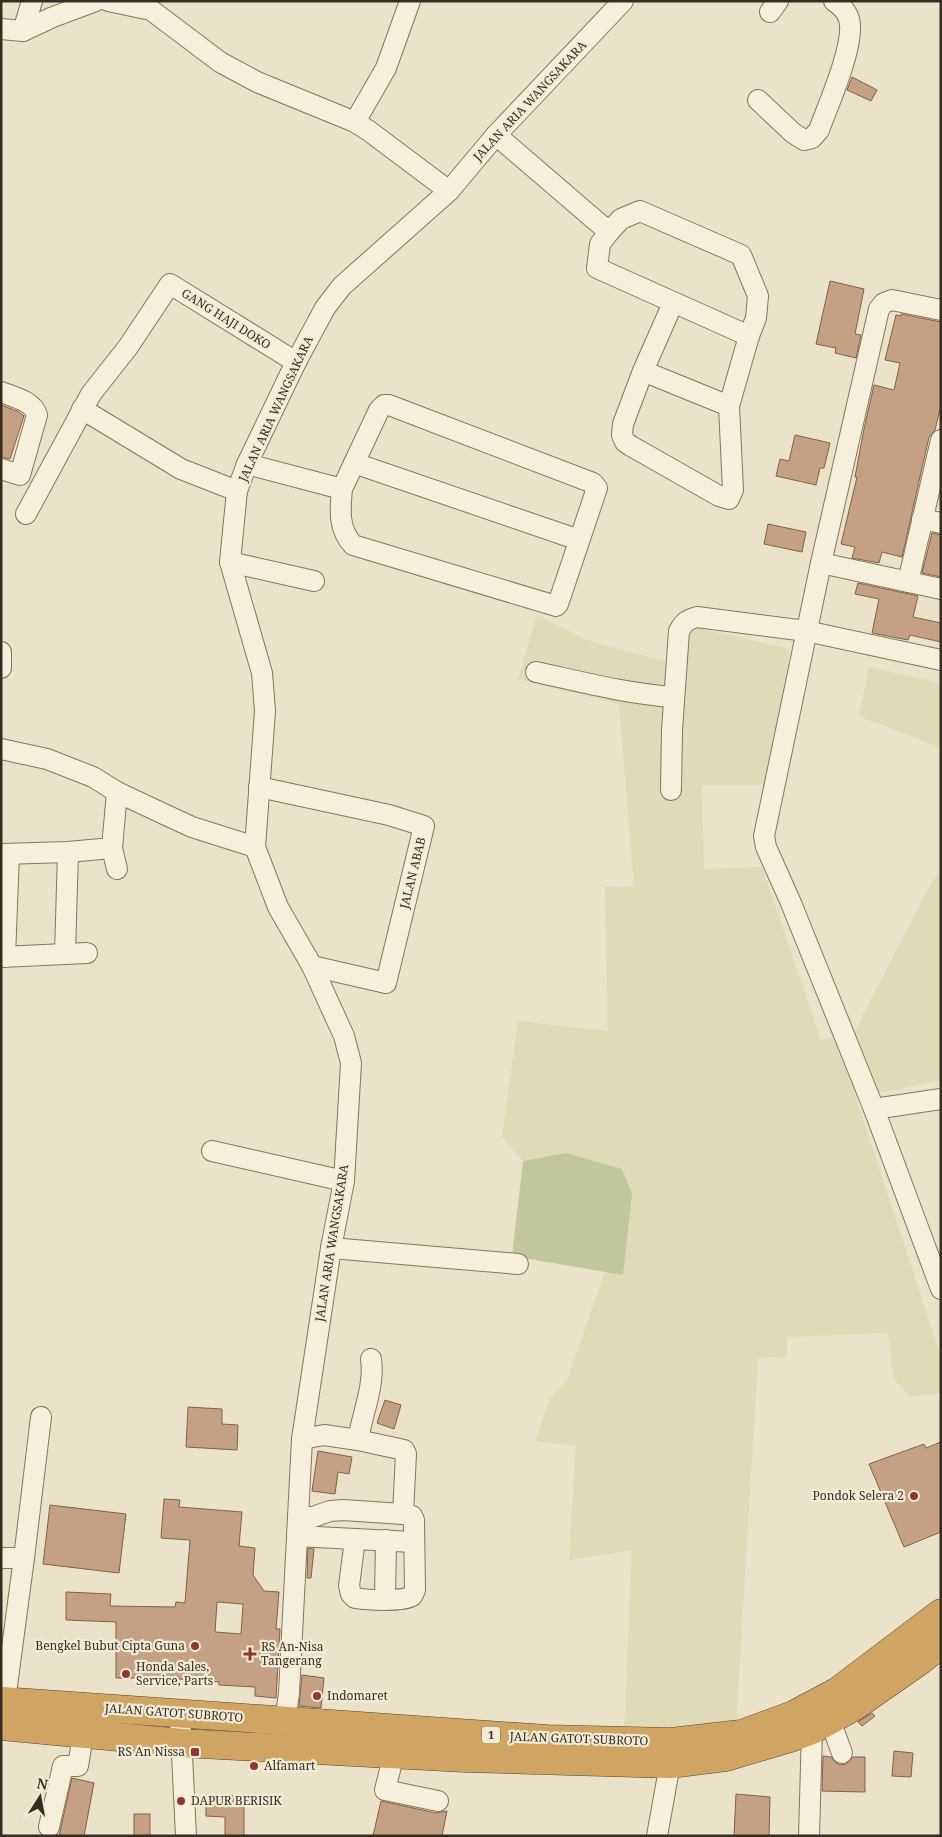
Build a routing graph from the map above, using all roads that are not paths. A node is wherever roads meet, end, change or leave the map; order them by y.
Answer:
1 (32, 1) edge
2 (96, 1) edge
3 (108, 1) edge
4 (410, 1) edge
5 (623, 1) edge
6 (834, 1) edge
7 (1, 29) edge
8 (23, 31) junction
9 (758, 100) dead end
10 (355, 122) junction
11 (496, 135) junction
12 (448, 191) junction
13 (609, 232) junction
14 (672, 303) junction
15 (941, 310) edge
16 (749, 336) junction
17 (296, 362) junction
18 (643, 371) junction
19 (1, 392) edge
20 (729, 406) junction
21 (82, 409) junction
22 (940, 448) edge
23 (354, 463) junction
24 (246, 464) junction
25 (1, 468) edge
26 (342, 489) junction
27 (237, 491) junction
28 (26, 514) dead end
29 (932, 521) edge
30 (580, 540) junction
31 (230, 562) junction
32 (821, 563) junction
33 (314, 581) dead end
34 (908, 582) junction
35 (941, 589) edge
36 (806, 631) junction
37 (1, 652) edge
38 (941, 660) edge
39 (1, 668) edge
40 (536, 672) dead end
41 (674, 697) junction
42 (1, 749) edge
43 (258, 787) junction
44 (671, 790) dead end
45 (117, 792) junction
46 (255, 847) junction
47 (112, 848) junction
48 (68, 852) junction
49 (5, 854) edge
50 (117, 869) dead end
51 (65, 953) junction
52 (87, 953) dead end
53 (3, 957) edge
54 (312, 966) junction
55 (941, 1099) edge
56 (874, 1109) junction
57 (212, 1151) dead end
58 (344, 1181) junction
59 (331, 1248) junction
60 (518, 1264) dead end
61 (941, 1289) edge
62 (371, 1358) dead end
63 (41, 1417) dead end
64 (302, 1439) junction
65 (358, 1440) junction
66 (403, 1514) junction
67 (297, 1527) junction
68 (355, 1539) junction
69 (386, 1540) junction
70 (413, 1542) junction
71 (1, 1558) edge
72 (24, 1558) junction
73 (385, 1599) junction
74 (941, 1613) edge
75 (941, 1644) edge
76 (3, 1710) edge
77 (180, 1714) junction
78 (285, 1721) junction
79 (821, 1725) junction
80 (83, 1735) junction
81 (182, 1743) junction
82 (670, 1753) junction
83 (842, 1753) dead end
84 (394, 1754) junction
85 (438, 1801) dead end
86 (49, 1827) dead end
87 (186, 1836) edge
88 (657, 1836) edge
89 (809, 1836) edge

1 - 8 street
2 - 8 street
3 - 10 street
4 - 10 street
5 - 11 street, JALAN ARIA WANGSAKARA
6 - 9 street
7 - 8 street
10 - 12 street
11 - 12 street, JALAN ARIA WANGSAKARA
11 - 13 street
12 - 17 street, JALAN ARIA WANGSAKARA
13 - 14 street
13 - 16 street
14 - 16 street
14 - 18 street
15 - 32 street
16 - 20 street
17 - 21 street, GANG HAJI DOKO
17 - 24 street, JALAN ARIA WANGSAKARA
18 - 20 street
18 - 20 street
19 - 25 street
21 - 27 street
21 - 28 street
22 - 29 street
23 - 26 street
23 - 30 street
23 - 30 street
24 - 26 street
24 - 27 street, JALAN ARIA WANGSAKARA
26 - 30 street
27 - 31 street, JALAN ARIA WANGSAKARA
29 - 34 street
31 - 33 street
31 - 43 street, JALAN ARIA WANGSAKARA
32 - 34 street
32 - 36 street
34 - 35 street
36 - 38 street
36 - 41 street
36 - 56 street
37 - 39 street
40 - 41 street
41 - 44 street
42 - 45 street
43 - 46 street, JALAN ARIA WANGSAKARA
43 - 54 street, JALAN ABAB
45 - 46 street
45 - 47 street
46 - 54 street, JALAN ARIA WANGSAKARA
47 - 48 street
47 - 50 street
48 - 49 street
48 - 51 street
49 - 53 street
51 - 52 street
51 - 53 street
54 - 58 street, JALAN ARIA WANGSAKARA
55 - 56 street
56 - 61 street
57 - 58 street
58 - 59 street, JALAN ARIA WANGSAKARA
59 - 60 street
59 - 64 street, JALAN ARIA WANGSAKARA
62 - 65 street
63 - 72 street
64 - 65 street
64 - 67 street, JALAN ARIA WANGSAKARA
65 - 66 street
66 - 67 street
66 - 70 street
67 - 68 street
67 - 78 street, JALAN ARIA WANGSAKARA
68 - 69 street
68 - 73 street
69 - 70 street
69 - 73 street
70 - 73 street
71 - 72 street
72 - 76 street
74 - 82 highway, JALAN GATOT SUBROTO / 1
75 - 79 highway, JALAN GATOT SUBROTO / 1
76 - 77 highway, JALAN GATOT SUBROTO / 1
76 - 80 highway, JALAN GATOT SUBROTO / 1
77 - 78 highway, JALAN GATOT SUBROTO / 1
77 - 81 street
78 - 82 highway, JALAN GATOT SUBROTO / 1
79 - 82 highway, JALAN GATOT SUBROTO / 1
79 - 83 street
79 - 89 street
80 - 81 highway, JALAN GATOT SUBROTO / 1
80 - 86 street
81 - 84 highway, JALAN GATOT SUBROTO / 1
81 - 87 street
82 - 84 highway, JALAN GATOT SUBROTO / 1
82 - 88 street
84 - 85 street

